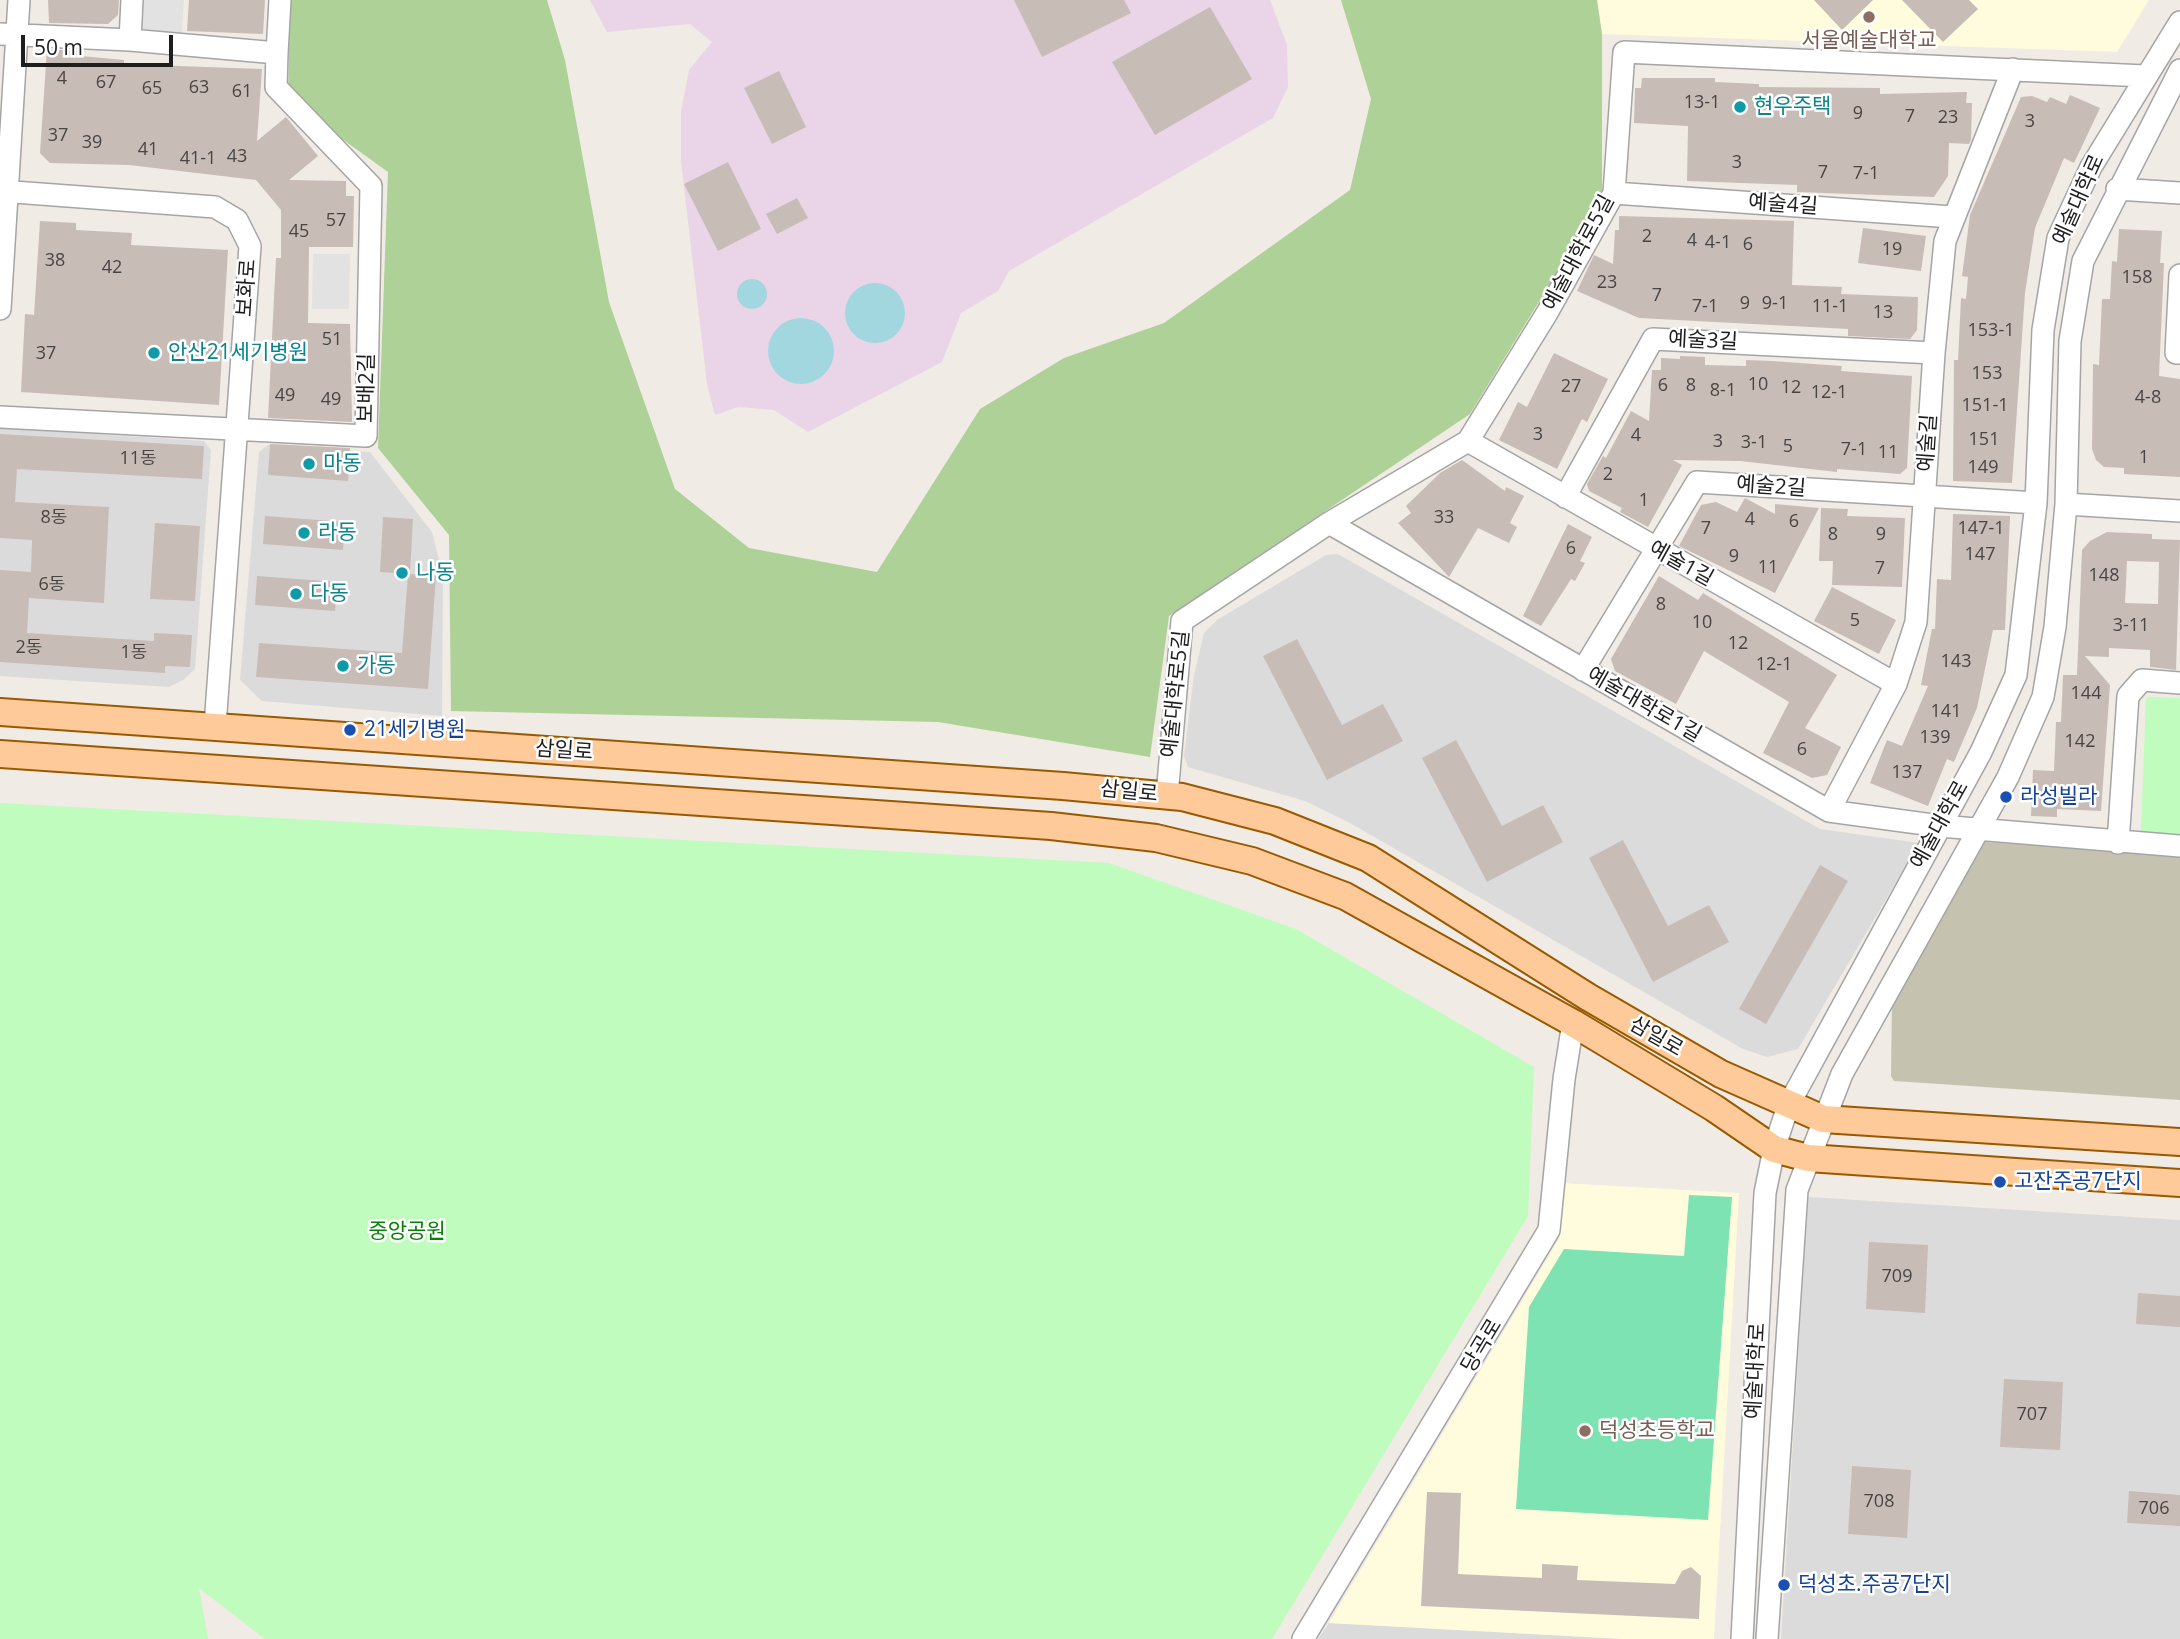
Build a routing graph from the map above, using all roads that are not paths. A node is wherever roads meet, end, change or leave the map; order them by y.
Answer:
1 (19, 0) edge
2 (132, 0) edge
3 (280, 0) edge
4 (2180, 22) edge
5 (9, 35) edge
6 (130, 40) junction
7 (277, 53) junction
8 (2012, 69) junction
9 (2180, 70) edge
10 (2145, 76) junction
11 (2117, 189) junction
12 (4, 191) edge
13 (1614, 193) junction
14 (2180, 193) edge
15 (1952, 217) junction
16 (2180, 275) edge
17 (0, 309) edge
18 (1934, 353) junction
19 (2180, 354) edge
20 (0, 417) edge
21 (236, 428) junction
22 (1468, 441) junction
23 (1565, 497) junction
24 (1924, 499) junction
25 (2036, 503) junction
26 (2066, 504) junction
27 (2180, 511) edge
28 (1329, 523) junction
29 (1654, 549) junction
30 (1583, 670) junction
31 (2180, 683) edge
32 (1896, 684) junction
33 (0, 712) edge
34 (215, 726) junction
35 (0, 754) edge
36 (1167, 796) junction
37 (1829, 811) junction
38 (1940, 826) junction
39 (1979, 830) junction
40 (2118, 843) junction
41 (2180, 846) edge
42 (1573, 1023) junction
43 (1788, 1106) junction
44 (1823, 1119) junction
45 (2180, 1142) edge
46 (1774, 1149) junction
47 (1808, 1158) junction
48 (2180, 1183) edge
49 (1303, 1639) edge
50 (1742, 1639) edge
51 (1767, 1639) edge

1 - 5 street
2 - 6 street
3 - 7 street, 보배2길
4 - 10 street, 예술대학로
5 - 6 street
5 - 12 street
6 - 7 street
7 - 21 street, 보배2길
8 - 10 street, 예술대학로5길
8 - 13 street, 예술대학로5길
8 - 15 street, 예술길
9 - 11 street, 예술대학로
10 - 25 street, 예술대학로
11 - 14 street
11 - 26 street, 예술대학로
12 - 17 street
12 - 21 street, 보화로
13 - 15 street, 예술4길
13 - 22 street, 예술대학로5길
15 - 18 street, 예술길
16 - 19 street
18 - 23 street, 예술3길
18 - 24 street, 예술길
20 - 21 street, 보배2길
21 - 34 street, 보화로
22 - 23 street, 예술1길
22 - 28 street, 예술대학로5길
23 - 29 street, 예술1길
24 - 25 street
24 - 29 street, 예술2길
24 - 32 street, 예술길
25 - 38 street, 예술대학로
26 - 27 street
26 - 39 street, 예술대학로
28 - 30 street, 예술대학로1길
28 - 36 street, 예술대학로5길
29 - 30 street
29 - 32 street, 예술1길
30 - 37 street, 예술대학로1길
31 - 40 street
32 - 37 street, 예술길
33 - 34 main road, 삼일로
34 - 36 main road, 삼일로
35 - 42 main road, 삼일로
36 - 43 main road, 삼일로
37 - 38 street, 예술대학로1길
38 - 39 street, 예술대학로1길
38 - 43 street, 예술대학로
39 - 40 street, 예술대학로1길
39 - 44 street, 예술대학로
40 - 41 street, 예술대학로1길
42 - 46 main road, 삼일로
42 - 49 street, 당곡로
43 - 44 main road, 삼일로
43 - 46 street, 예술대학로
44 - 45 main road, 삼일로
44 - 47 street, 예술대학로
46 - 47 main road, 삼일로
46 - 50 street, 예술대학로
47 - 48 main road, 삼일로
47 - 51 street, 예술대학로

